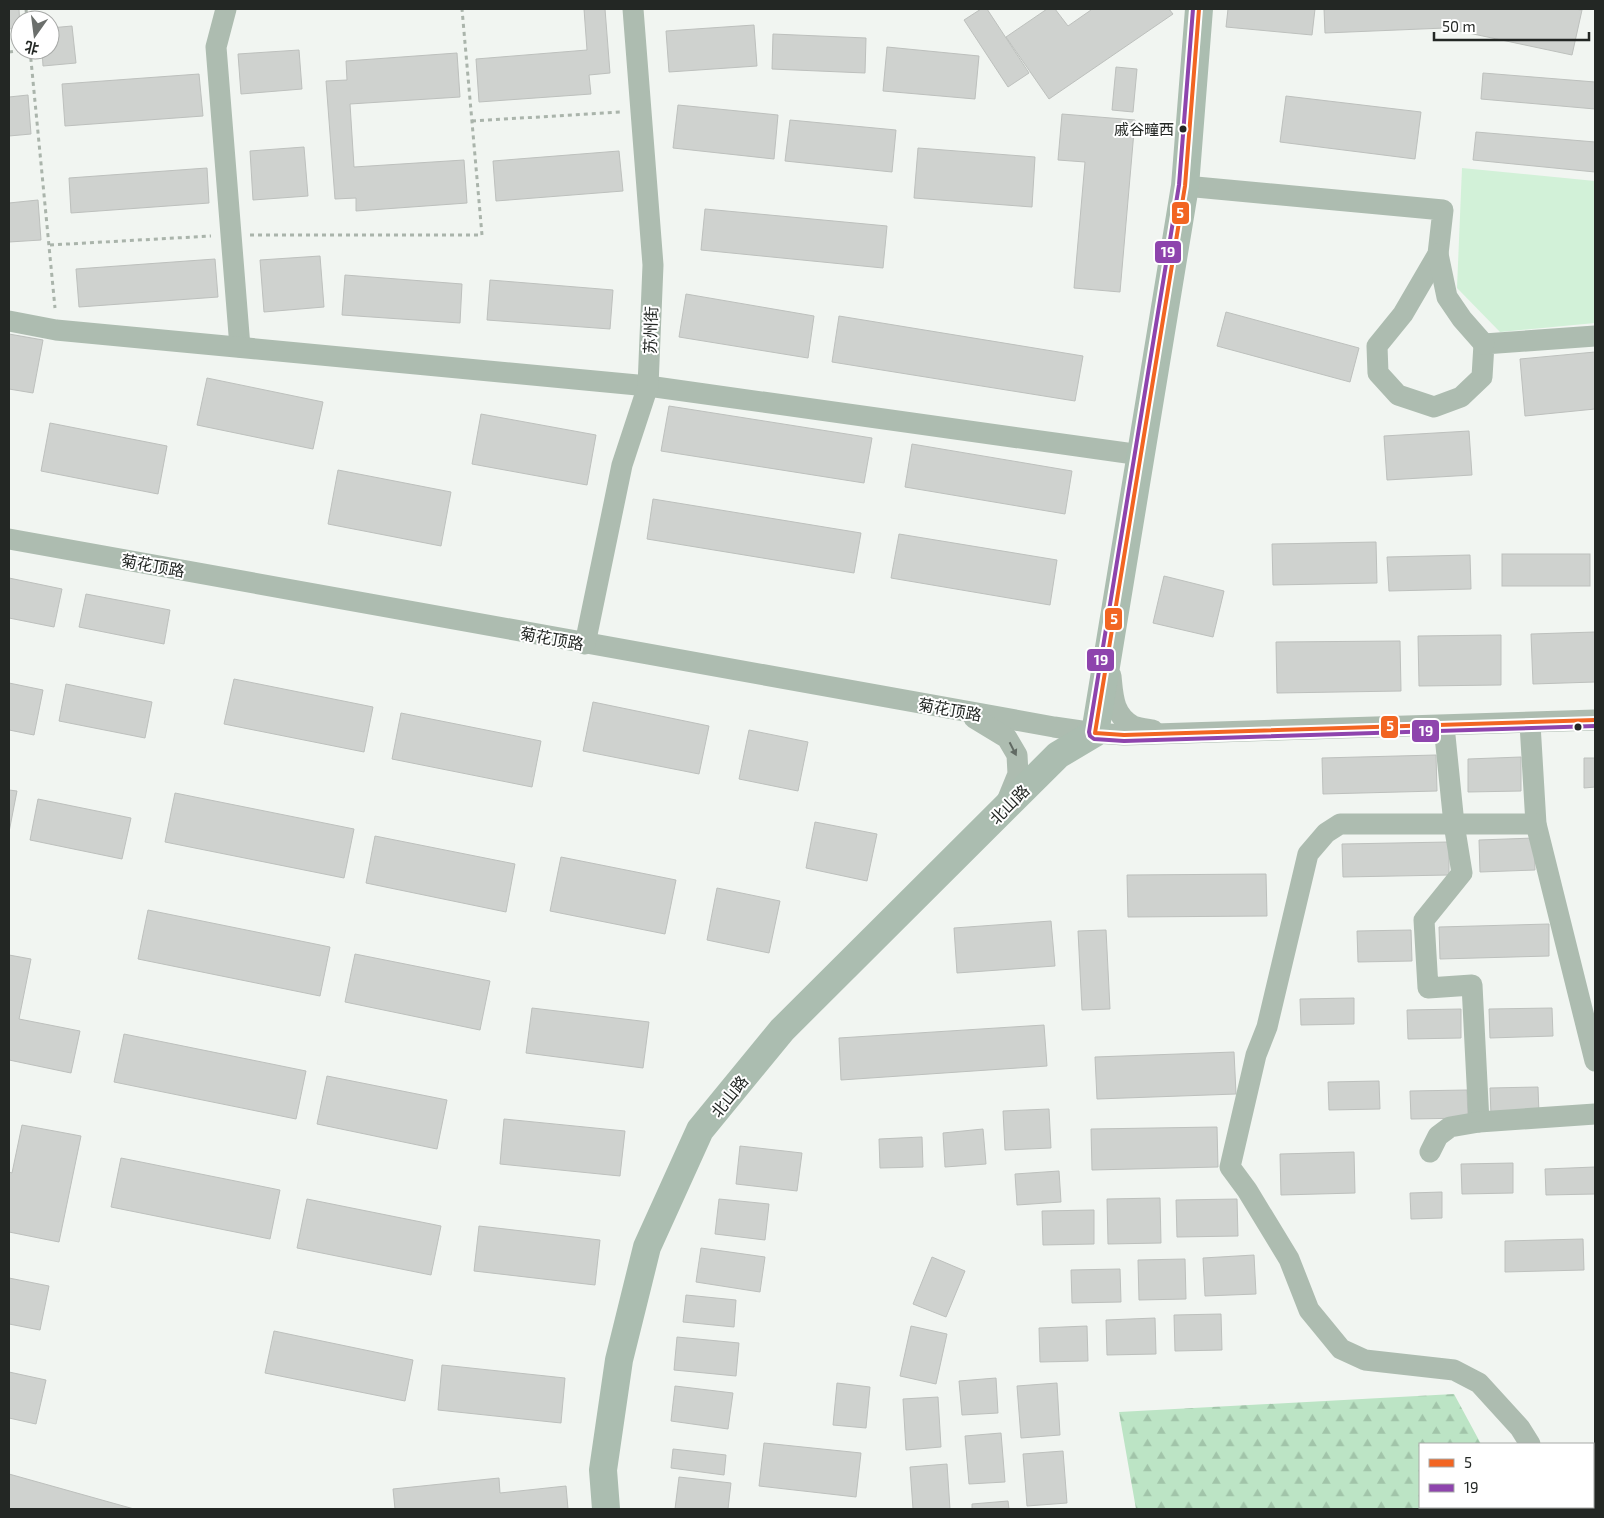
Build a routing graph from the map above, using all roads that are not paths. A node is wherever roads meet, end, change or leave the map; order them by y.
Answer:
1 (226, 9) edge
2 (633, 9) edge
3 (1199, 9) edge
4 (1185, 186) junction
5 (1438, 254) junction
6 (9, 321) edge
7 (1595, 336) edge
8 (1484, 344) junction
9 (240, 348) junction
10 (648, 386) junction
11 (1141, 455) junction
12 (9, 539) edge
13 (585, 644) junction
14 (1109, 649) junction
15 (961, 711) junction
16 (1595, 720) edge
17 (1530, 724) junction
18 (1444, 726) junction
19 (1095, 733) junction
20 (1172, 733) junction
21 (1003, 810) junction
22 (1454, 824) junction
23 (1536, 824) junction
24 (1595, 1061) edge
25 (1595, 1114) edge
26 (1479, 1122) junction
27 (1430, 1152) dead end
28 (1529, 1443) edge
29 (606, 1509) edge

1 - 9 street
2 - 10 street, 苏州街
3 - 4 main road
4 - 5 street
4 - 11 main road
5 - 8 street
5 - 8 street
6 - 9 street
7 - 8 street
9 - 10 street
10 - 11 street
10 - 13 street, 苏州街
11 - 14 main road
12 - 13 street, 菊花顶路
13 - 15 street, 菊花顶路
14 - 19 main road
14 - 20 street
15 - 19 street, 菊花顶路
15 -> 21 street
16 - 17 street
17 - 18 street
17 - 23 street
18 - 20 street
18 - 22 street
19 - 20 street, 菊花顶路
19 - 21 main road, 北山路
21 - 29 main road, 北山路
22 - 23 street
22 - 26 street
22 - 28 street
23 - 24 street
25 - 26 street
26 - 27 street

